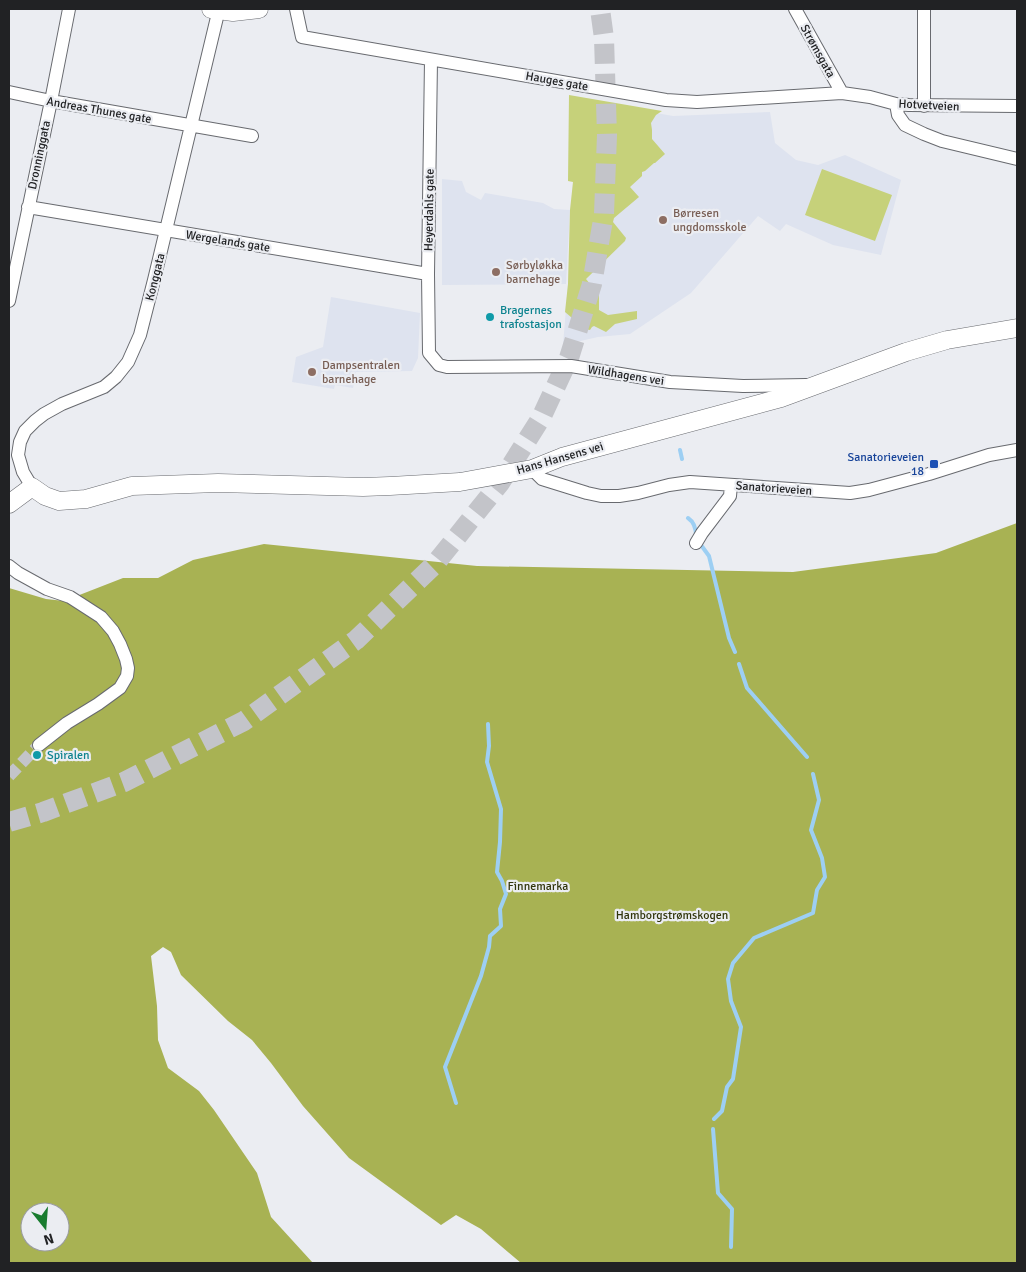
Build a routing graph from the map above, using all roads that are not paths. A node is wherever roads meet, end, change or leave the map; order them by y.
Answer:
1 (69, 9) edge
2 (216, 9) edge
3 (259, 9) edge
4 (296, 9) edge
5 (795, 9) edge
6 (924, 9) edge
7 (431, 60) junction
8 (9, 92) edge
9 (842, 93) junction
10 (51, 101) junction
11 (896, 104) junction
12 (924, 106) junction
13 (1017, 106) edge
14 (190, 126) junction
15 (252, 136) dead end
16 (1017, 159) edge
17 (28, 208) junction
18 (166, 231) junction
19 (428, 274) junction
20 (9, 301) edge
21 (1017, 328) edge
22 (434, 359) joint
23 (821, 384) junction
24 (1017, 450) edge
25 (532, 469) junction
26 (731, 485) junction
27 (32, 487) junction
28 (9, 504) edge
29 (696, 543) dead end
30 (9, 566) edge
31 (39, 746) tunnel mouth

1 - 10 street, Dronninggata
2 - 3 main road
2 - 14 street, Konggata
4 - 7 street, Hauges gate
5 - 9 street, Strømsgata
6 - 12 street
7 - 9 street, Hauges gate
7 - 19 street, Heyerdahls gate
8 - 10 street, Andreas Thunes gate
9 - 11 street, Hotvetveien
10 - 14 street, Andreas Thunes gate
10 - 17 street, Dronninggata
11 - 12 street, Hotvetveien
11 - 16 street
12 - 13 street, Hotvetveien
14 - 15 street, Andreas Thunes gate
14 - 18 street, Konggata
17 - 18 street, Wergelands gate
17 - 20 street, Dronninggata
18 - 19 street, Wergelands gate
18 - 27 street, Konggata
19 - 22 street, Heyerdahls gate
21 - 23 main road, Hans Hansens vei
22 - 23 street, Wildhagens vei
23 - 25 main road, Hans Hansens vei
24 - 26 street, Sanatorieveien
25 - 26 street, Sanatorieveien
25 - 27 main road, Hans Hansens vei
26 - 29 street
27 - 28 main road
30 - 31 street

